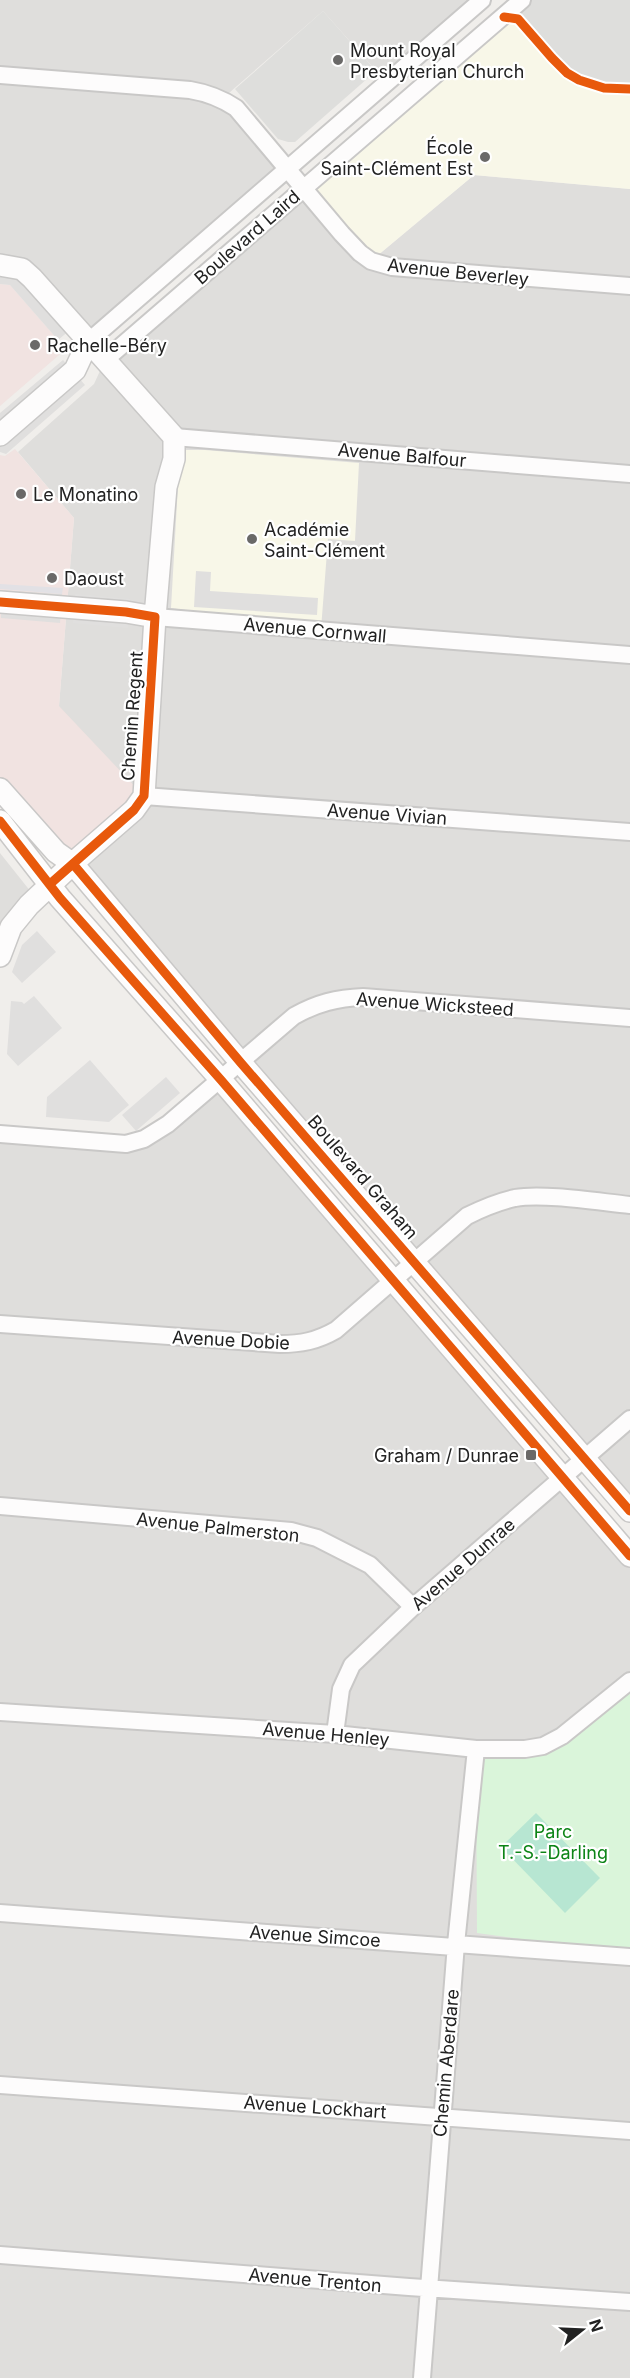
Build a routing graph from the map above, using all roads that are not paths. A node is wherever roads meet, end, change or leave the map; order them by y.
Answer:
1 (482, 0) edge
2 (489, 0) edge
3 (522, 0) edge
4 (504, 17) junction
5 (0, 75) edge
6 (286, 170) junction
7 (302, 189) junction
8 (0, 265) edge
9 (630, 286) edge
10 (88, 342) junction
11 (105, 360) junction
12 (75, 370) junction
13 (0, 435) edge
14 (174, 437) junction
15 (630, 474) edge
16 (0, 602) edge
17 (154, 617) junction
18 (630, 655) edge
19 (0, 789) edge
20 (144, 796) junction
21 (0, 821) edge
22 (630, 832) edge
23 (73, 864) junction
24 (50, 884) junction
25 (0, 956) edge
26 (630, 1018) edge
27 (241, 1063) junction
28 (221, 1080) junction
29 (0, 1134) edge
30 (630, 1205) edge
31 (416, 1263) junction
32 (394, 1281) junction
33 (0, 1324) edge
34 (630, 1419) edge
35 (584, 1457) junction
36 (561, 1477) junction
37 (0, 1506) edge
38 (630, 1511) edge
39 (630, 1556) edge
40 (413, 1607) junction
41 (630, 1681) edge
42 (0, 1712) edge
43 (335, 1734) junction
44 (476, 1749) junction
45 (0, 1913) edge
46 (456, 1944) junction
47 (630, 1957) edge
48 (0, 2085) edge
49 (442, 2116) junction
50 (630, 2131) edge
51 (0, 2255) edge
52 (428, 2288) junction
53 (630, 2302) edge
54 (422, 2378) edge

1 - 6 street, Boulevard Laird
2 - 4 street
3 - 4 street, Boulevard Laird
4 - 7 street, Boulevard Laird
5 - 6 street, Avenue Beverley
6 - 7 street, Avenue Beverley
6 - 10 street, Boulevard Laird
7 - 9 street, Avenue Beverley
7 - 11 street, Boulevard Laird
8 - 10 street
10 - 11 street
10 - 12 street, Boulevard Laird
11 - 12 street, Boulevard Laird
11 - 14 street
12 - 13 street, Boulevard Laird
14 - 15 street, Avenue Balfour
14 - 17 street, Chemin Regent
16 - 17 street, Avenue Cornwall
17 - 18 street, Avenue Cornwall
17 - 20 street, Chemin Regent
19 - 23 street, Boulevard Graham
20 - 22 street, Avenue Vivian
20 - 23 street, Chemin Regent
21 - 24 street
23 - 24 street, Chemin Regent
23 - 27 street, Boulevard Graham
24 - 25 street, Chemin Regent
24 - 28 street
26 - 27 street, Avenue Wicksteed
27 - 28 street, Avenue Wicksteed
27 - 31 street, Boulevard Graham
28 - 29 street, Avenue Wicksteed
28 - 32 street
30 - 31 street, Avenue Dobie
31 - 32 street, Avenue Dobie
31 - 35 street, Boulevard Graham
32 - 33 street, Avenue Dobie
32 - 36 street
34 - 35 street, Avenue Dunrae
35 - 36 street, Avenue Dunrae
35 - 38 street, Boulevard Graham
36 - 39 street
36 - 40 street, Avenue Dunrae
37 - 40 street, Avenue Palmerston
40 - 43 street, Avenue Dunrae
41 - 44 street, Avenue Henley
42 - 43 street, Avenue Henley
43 - 44 street, Avenue Henley
44 - 46 street, Chemin Aberdare
45 - 46 street, Avenue Simcoe
46 - 47 street, Avenue Simcoe
46 - 49 street, Chemin Aberdare
48 - 49 street, Avenue Lockhart
49 - 50 street, Avenue Lockhart
49 - 52 street, Chemin Aberdare
51 - 52 street, Avenue Trenton
52 - 53 street, Avenue Trenton
52 - 54 street, Chemin Aberdare

